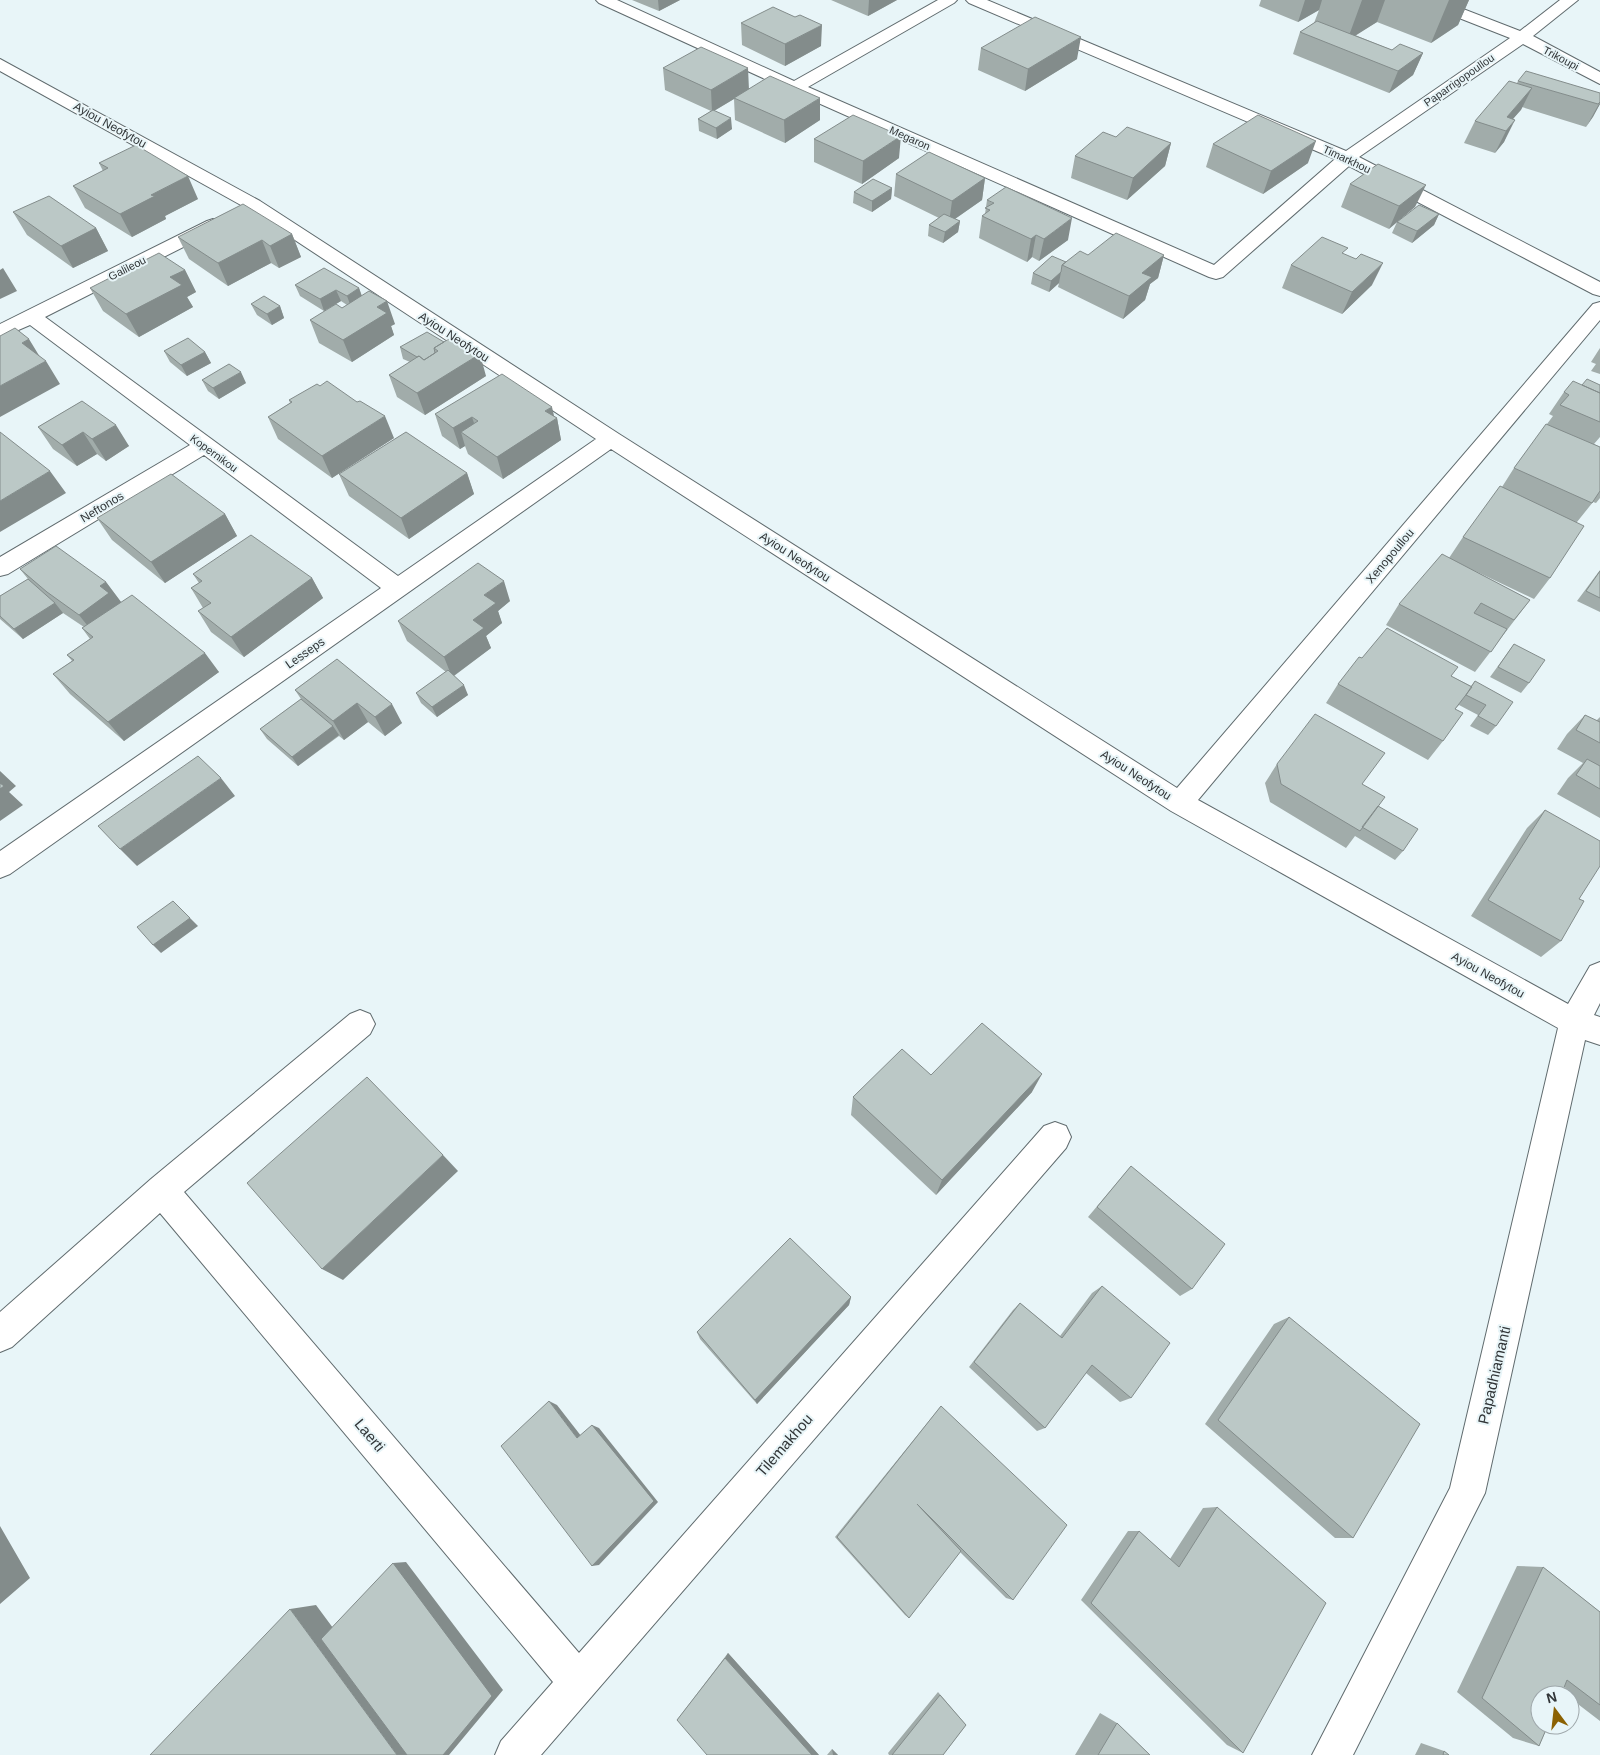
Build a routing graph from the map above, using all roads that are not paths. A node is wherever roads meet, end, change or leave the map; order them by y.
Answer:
1 (604, 0) edge
2 (950, 0) edge
3 (974, 0) edge
4 (1426, 0) edge
5 (1570, 0) edge
6 (1522, 37) junction
7 (0, 64) edge
8 (1600, 79) edge
9 (795, 87) junction
10 (1347, 158) junction
11 (239, 212) junction
12 (1216, 273) joint
13 (1600, 290) edge
14 (1600, 308) edge
15 (31, 316) junction
16 (0, 332) edge
17 (611, 439) junction
18 (204, 446) junction
19 (0, 568) edge
20 (398, 588) junction
21 (1180, 803) junction
22 (0, 866) edge
23 (1600, 975) edge
24 (360, 1024) dead end
25 (1587, 1027) edge
26 (1055, 1137) dead end
27 (162, 1190) junction
28 (0, 1336) edge
29 (578, 1681) junction
30 (515, 1755) edge
31 (1332, 1755) edge

1 - 9 street, Megaron
2 - 9 street
3 - 10 street, Timarkhou
4 - 6 street, Trikoupi
5 - 6 street, Paparrigopoullou
6 - 8 street, Trikoupi
6 - 10 street, Paparrigopoullou
7 - 11 street, Ayiou Neofytou
9 - 12 street, Megaron
10 - 12 street, Paparrigopoullou
10 - 13 street, Timarkhou
11 - 15 street, Galileou
11 - 17 street, Ayiou Neofytou
14 - 21 street, Xenopoullou
15 - 16 street, Galileou
15 - 18 street, Kopernikou
17 - 20 street, Lesseps
17 - 21 street, Ayiou Neofytou
18 - 19 street, Neftonos
18 - 20 street, Kopernikou
20 - 22 street, Lesseps
21 - 25 street, Ayiou Neofytou
23 - 25 street, Papadhiamanti
24 - 27 street
25 - 31 street, Papadhiamanti
26 - 29 street, Tilemakhou
27 - 28 street
27 - 29 street, Laerti
29 - 30 street, Tilemakhou

